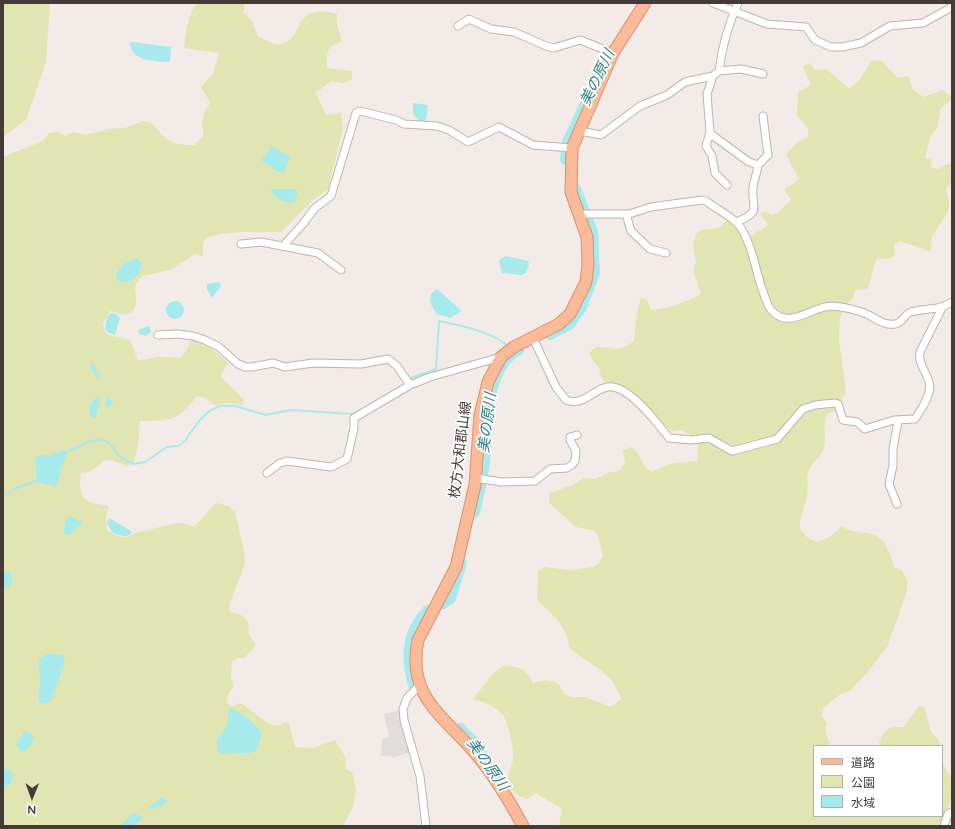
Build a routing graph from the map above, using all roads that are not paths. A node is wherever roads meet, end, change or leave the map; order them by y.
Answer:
1 (645, 3) edge
2 (713, 3) edge
3 (736, 6) edge
4 (952, 6) edge
5 (458, 26) dead end
6 (613, 53) junction
7 (719, 71) junction
8 (763, 74) dead end
9 (713, 76) junction
10 (763, 116) dead end
11 (579, 131) junction
12 (710, 132) junction
13 (572, 148) junction
14 (758, 165) junction
15 (727, 185) dead end
16 (580, 214) junction
17 (626, 214) junction
18 (737, 222) junction
19 (241, 244) dead end
20 (283, 246) junction
21 (666, 253) dead end
22 (341, 270) dead end
23 (952, 302) edge
24 (942, 308) junction
25 (158, 335) dead end
26 (533, 338) junction
27 (501, 357) junction
28 (410, 385) junction
29 (898, 421) junction
30 (577, 435) dead end
31 (267, 473) dead end
32 (476, 478) junction
33 (897, 504) dead end
34 (420, 684) junction
35 (952, 812) edge
36 (426, 826) edge
37 (523, 826) edge
38 (944, 826) edge

1 - 6 main road, 枚方大和郡山線
2 - 3 street
3 - 4 street
3 - 7 street
5 - 6 street
6 - 11 main road, 枚方大和郡山線
7 - 8 street
7 - 9 street
9 - 11 street
9 - 12 street
10 - 14 street
11 - 13 main road, 枚方大和郡山線
12 - 14 street
12 - 15 street
13 - 16 main road, 枚方大和郡山線
13 - 20 street
14 - 18 street
16 - 17 street
16 - 26 main road, 枚方大和郡山線
17 - 18 street
17 - 21 street
18 - 24 street
19 - 20 street
20 - 22 street
23 - 24 street
24 - 29 street
25 - 28 street
26 - 27 main road, 枚方大和郡山線
26 - 29 street
27 - 28 street
27 - 32 main road, 枚方大和郡山線
28 - 31 street
29 - 33 street
30 - 32 street
32 - 34 main road, 枚方大和郡山線
34 - 36 street
34 - 37 main road, 枚方大和郡山線
35 - 38 street

